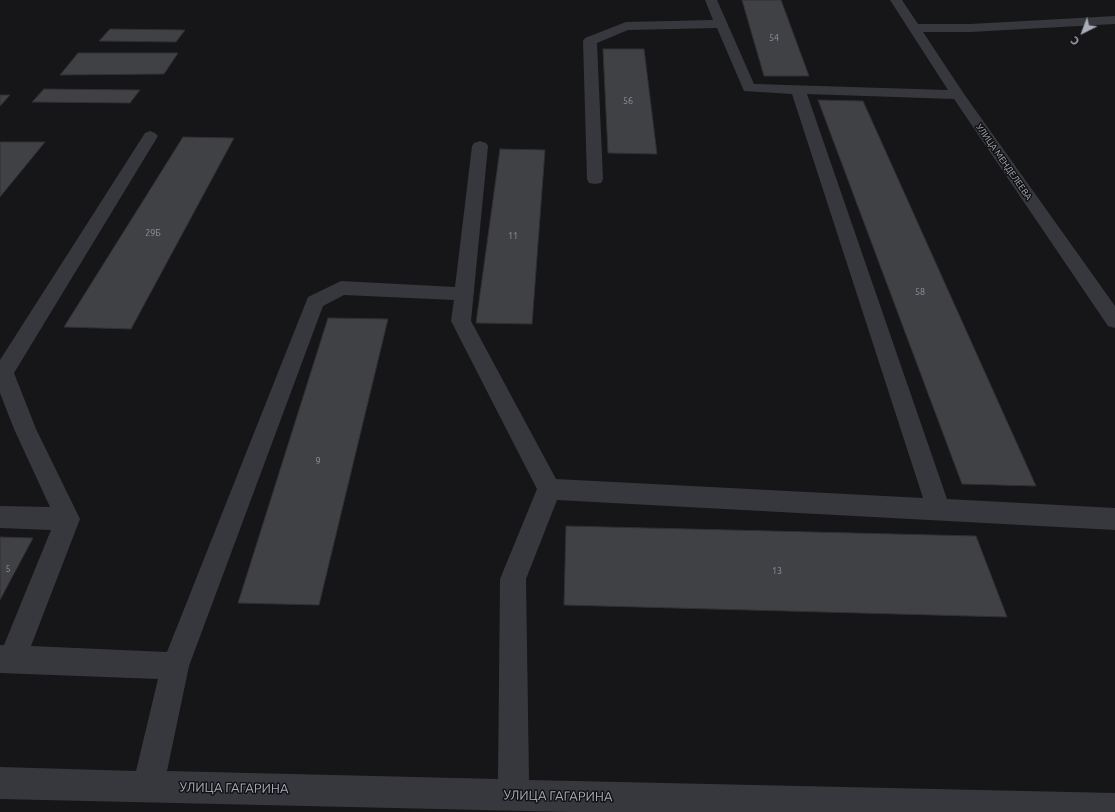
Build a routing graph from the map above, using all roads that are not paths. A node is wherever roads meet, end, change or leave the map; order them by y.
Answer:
1 (710, 0) edge
2 (896, 0) edge
3 (1115, 20) edge
4 (721, 24) junction
5 (915, 28) junction
6 (798, 90) junction
7 (958, 96) junction
8 (150, 136) dead end
9 (480, 146) dead end
10 (595, 179) dead end
11 (464, 294) junction
12 (1115, 321) edge
13 (549, 489) junction
14 (939, 510) junction
15 (0, 517) edge
16 (68, 519) junction
17 (1115, 519) edge
18 (6, 659) edge
19 (175, 666) junction
20 (0, 783) edge
21 (148, 786) junction
22 (514, 795) junction
23 (1115, 809) edge

1 - 4 street
2 - 5 street, УЛИЦА МЕНДЕЛЕЕВА
3 - 5 street
4 - 6 street
4 - 10 street
5 - 7 street, УЛИЦА МЕНДЕЛЕЕВА
6 - 7 street
6 - 14 street
7 - 12 street, УЛИЦА МЕНДЕЛЕЕВА
8 - 16 street
9 - 11 street
11 - 13 street
11 - 19 street
13 - 14 street
13 - 22 street
14 - 17 street
15 - 16 street
16 - 18 street
18 - 19 street
19 - 21 street
20 - 21 street, УЛИЦА ГАГАРИНА
21 - 22 street, УЛИЦА ГАГАРИНА
22 - 23 street, УЛИЦА ГАГАРИНА

